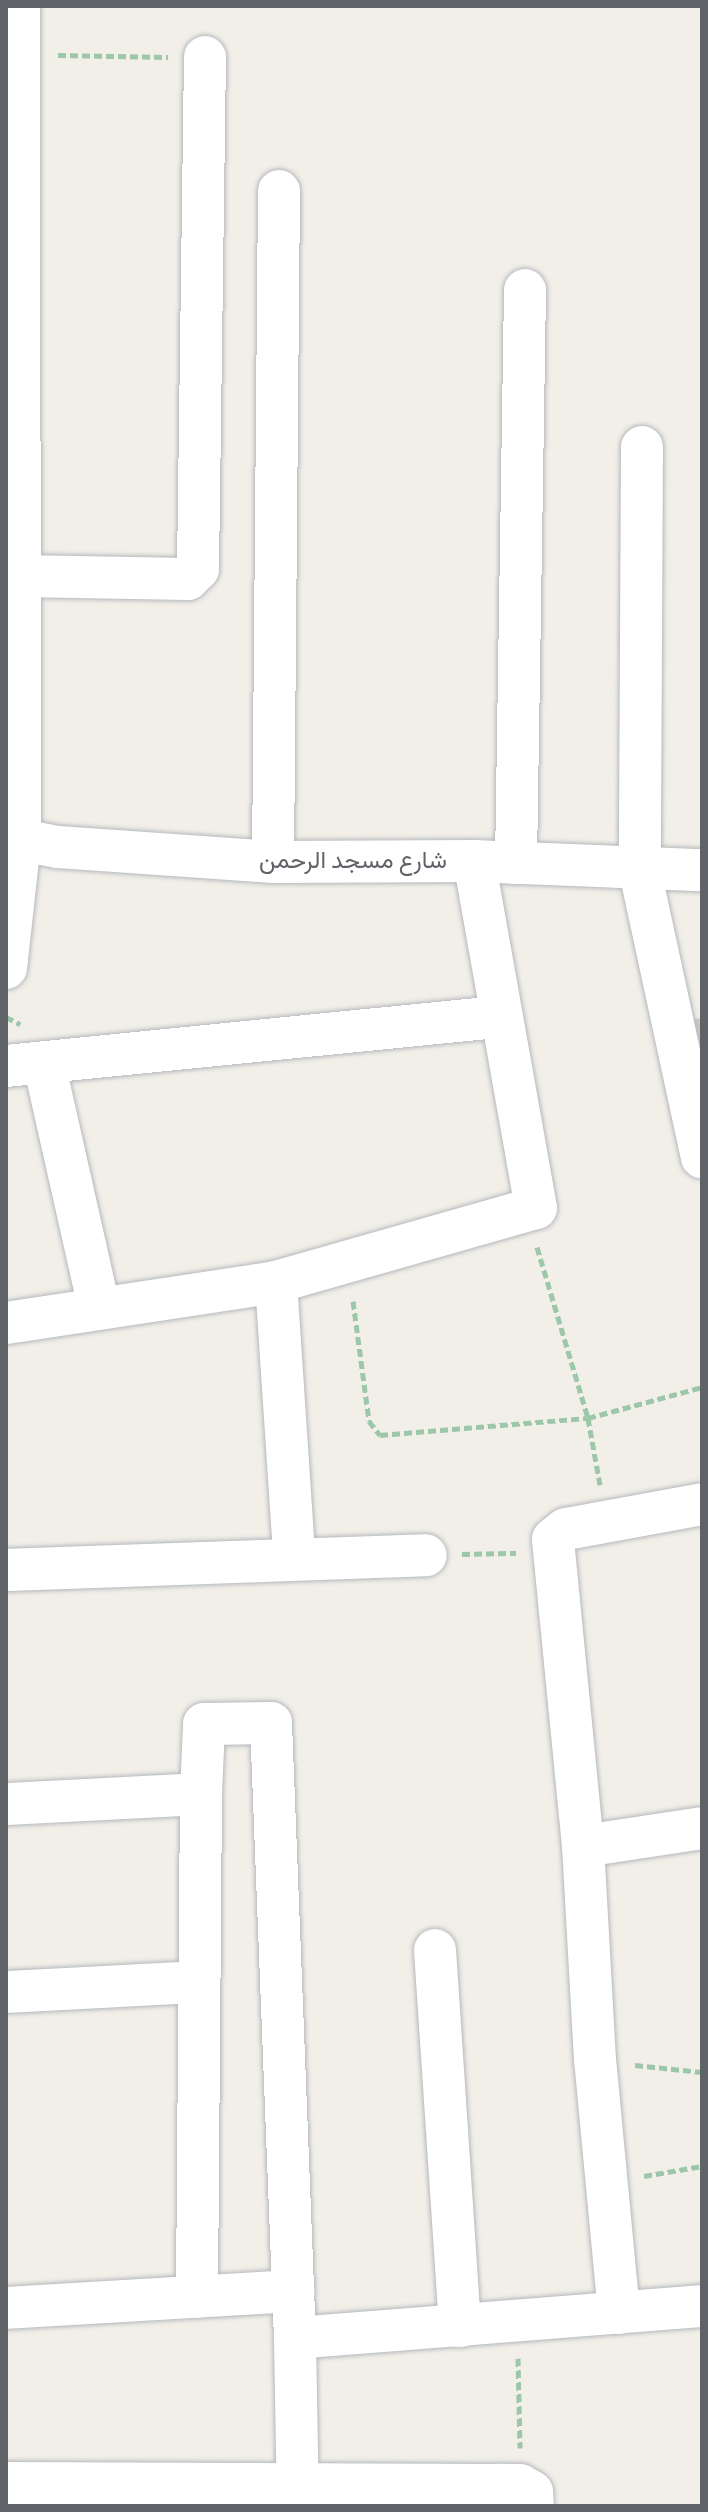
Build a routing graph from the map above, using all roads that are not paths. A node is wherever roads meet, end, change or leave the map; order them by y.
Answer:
1 (19, 6) edge
2 (205, 57) road end
3 (279, 191) dead end
4 (525, 290) dead end
5 (642, 447) dead end
6 (20, 576) junction
7 (13, 839) edge
8 (474, 861) junction
9 (273, 862) junction
10 (516, 863) junction
11 (702, 870) edge
12 (640, 871) junction
13 (6, 968) edge
14 (498, 1017) junction
15 (25, 1064) edge
16 (702, 1157) edge
17 (276, 1282) junction
18 (99, 1307) junction
19 (6, 1323) edge
20 (702, 1504) edge
21 (294, 1555) junction
22 (426, 1555) road end
23 (6, 1570) edge
24 (201, 1794) junction
25 (6, 1804) edge
26 (702, 1828) edge
27 (583, 1846) junction
28 (435, 1950) dead end
29 (198, 1982) junction
30 (6, 1992) edge
31 (293, 2291) junction
32 (197, 2297) junction
33 (702, 2306) edge
34 (6, 2308) edge
35 (619, 2313) junction
36 (460, 2326) junction
37 (295, 2338) junction
38 (6, 2483) edge
39 (113, 2493) edge
40 (298, 2495) edge
41 (527, 2495) edge

1 - 6 street
2 - 6 street
3 - 9 street
4 - 10 street
5 - 12 street
6 - 7 street
7 - 9 street, شارع مسجد الرحمن
7 - 13 street
8 - 9 street, شارع مسجد الرحمن
8 - 10 street, شارع مسجد الرحمن
8 - 14 street
10 - 12 street, شارع مسجد الرحمن
11 - 12 street, شارع مسجد الرحمن
12 - 16 street
14 - 15 street
14 - 17 street
15 - 18 street
17 - 18 street
17 - 21 street
18 - 19 street
20 - 27 street
21 - 22 street
21 - 23 street
24 - 25 street
24 - 29 street
24 - 31 street
26 - 27 street
27 - 35 street
28 - 36 street
29 - 30 street
29 - 32 street
31 - 32 street
31 - 37 street
32 - 34 street
33 - 35 street
35 - 36 street
36 - 37 street
37 - 40 street
38 - 39 street
39 - 40 street
40 - 41 street

